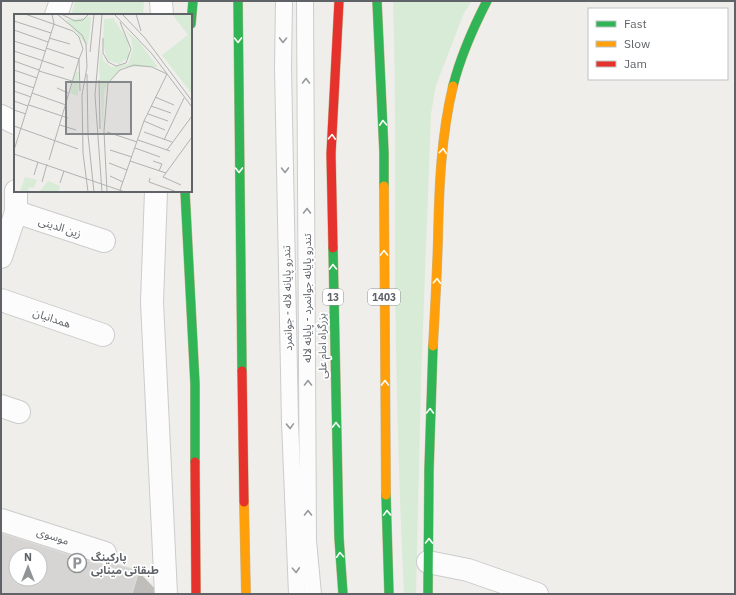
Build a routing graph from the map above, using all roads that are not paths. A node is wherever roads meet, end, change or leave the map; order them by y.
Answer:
1 (61, 1) edge
2 (161, 1) edge
3 (192, 1) edge
4 (238, 1) edge
5 (284, 1) edge
6 (305, 1) edge
7 (339, 1) edge
8 (378, 1) edge
9 (487, 1) edge
10 (56, 14) edge
11 (162, 14) edge
12 (191, 14) edge
13 (1, 116) edge
14 (14, 122) edge
15 (16, 192) edge
16 (156, 192) edge
17 (185, 192) edge
18 (16, 212) junction
19 (104, 241) dead end
20 (1, 257) edge
21 (1, 300) edge
22 (103, 335) dead end
23 (1, 520) edge
24 (105, 553) dead end
25 (428, 562) junction
26 (166, 594) edge
27 (196, 594) edge
28 (246, 594) edge
29 (297, 594) edge
30 (313, 594) edge
31 (343, 594) edge
32 (389, 594) edge
33 (428, 594) edge
34 (537, 594) edge

1 - 10 street
2 - 11 street
3 - 12 highway
4 -> 28 highway
5 -> 29 lane, تندرو پایانه لاله - جوانمرد
30 -> 6 lane, تندرو پایانه جوانمرد - پایانه لاله
31 -> 7 highway, بزرگراه امام علی / 13
32 -> 8 highway, 1403
25 -> 9 highway
13 - 14 street
15 - 18 street
16 - 26 street
17 - 27 highway
18 - 19 street, زین الدینی
18 - 20 street
21 - 22 street, همدانیان
23 - 24 street, موسوی
25 - 33 highway
25 - 34 street

